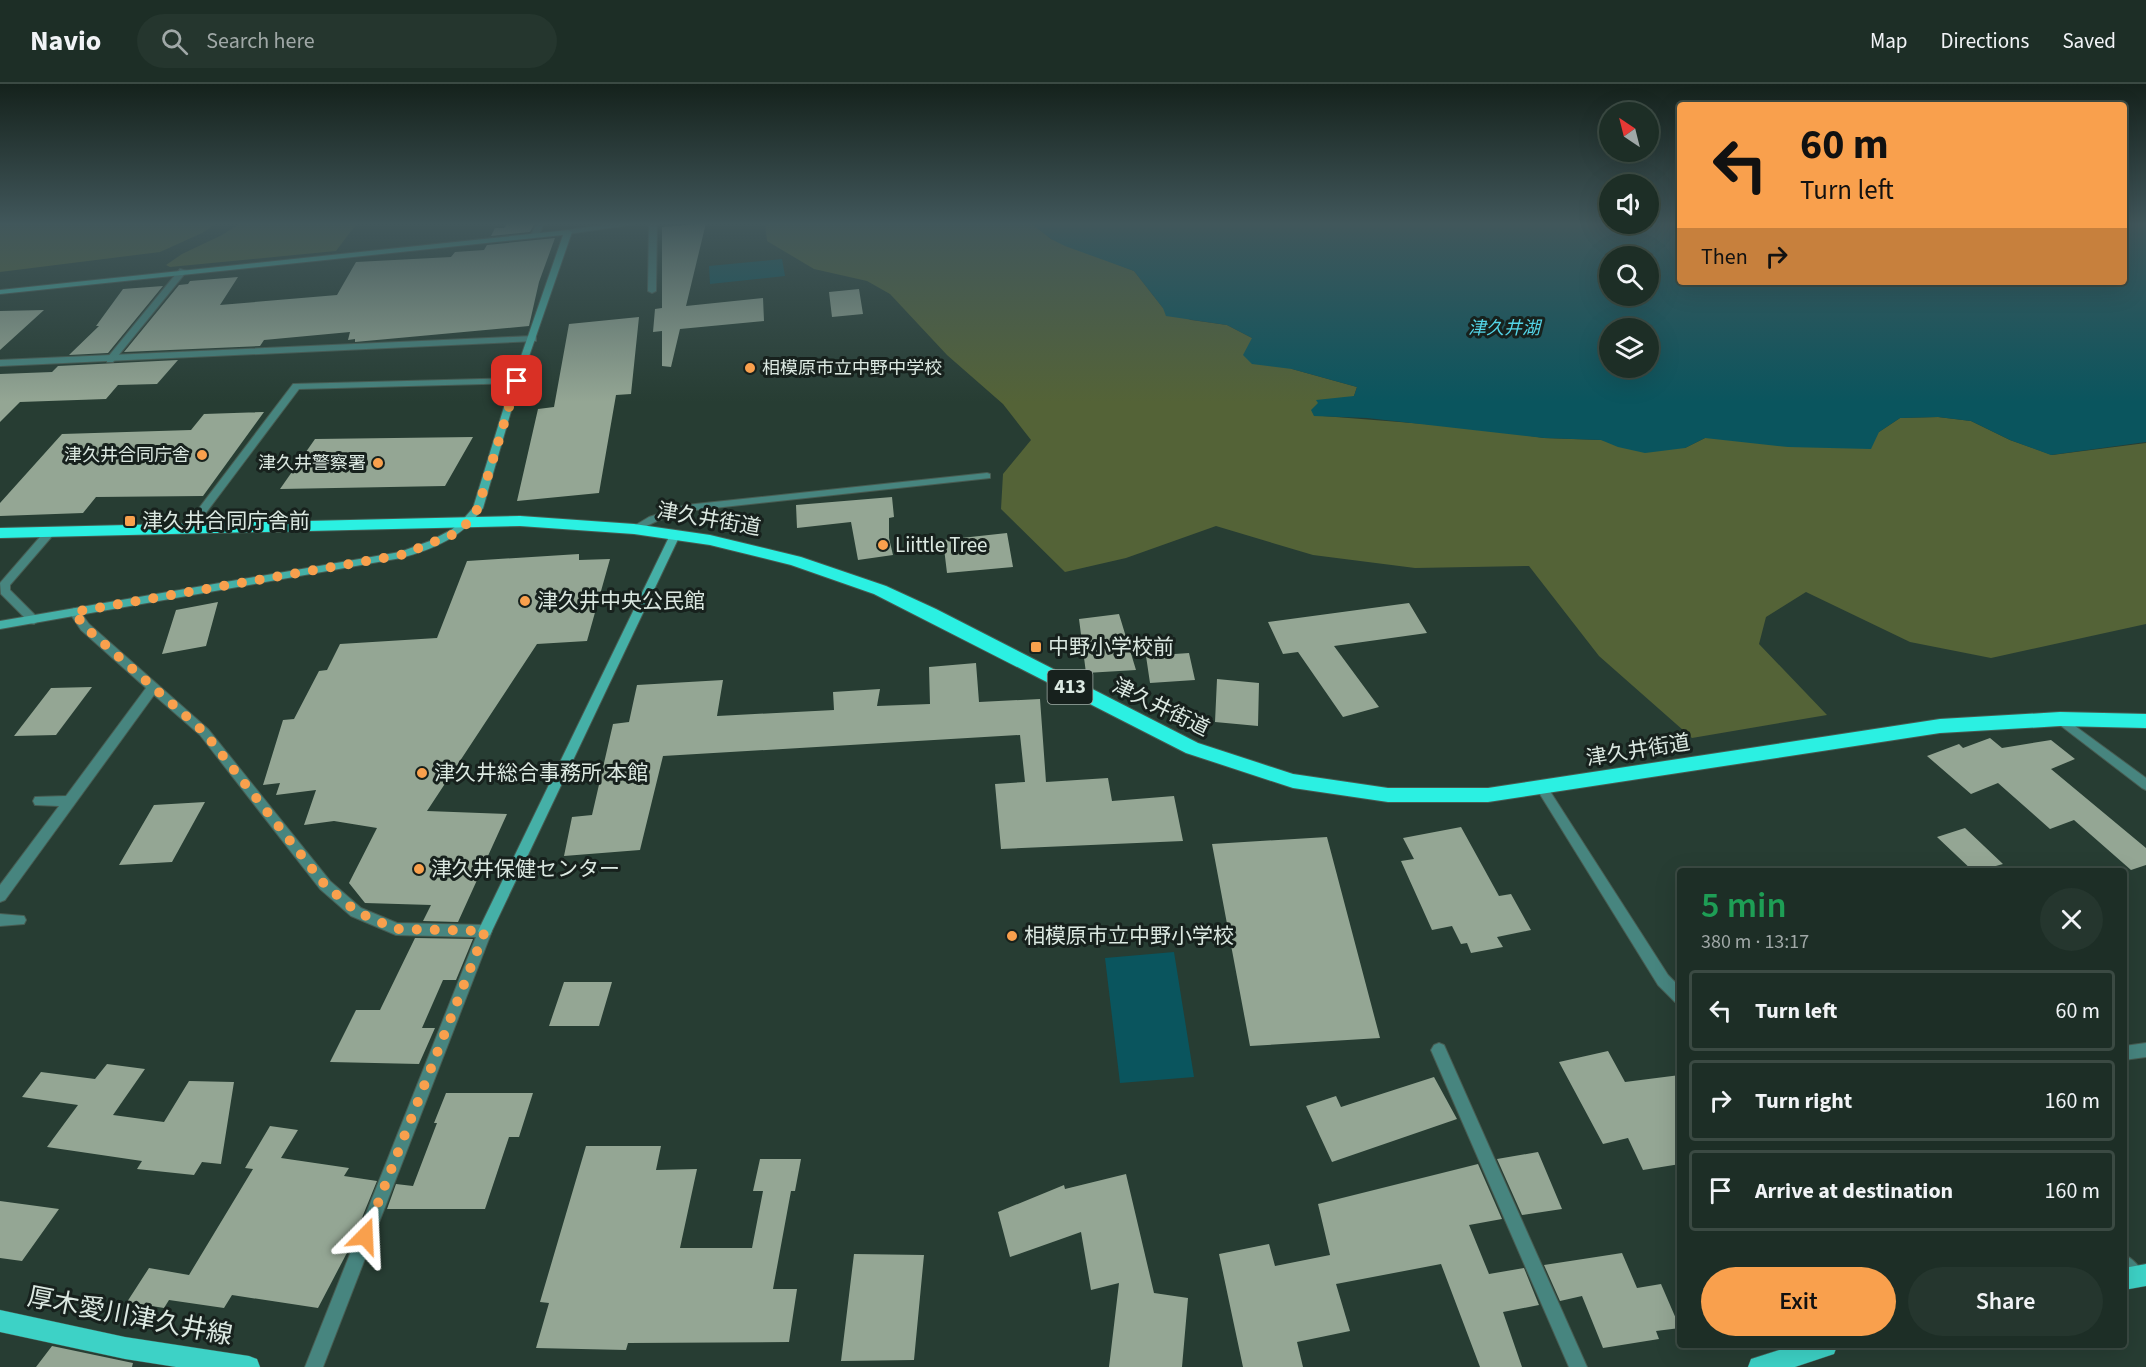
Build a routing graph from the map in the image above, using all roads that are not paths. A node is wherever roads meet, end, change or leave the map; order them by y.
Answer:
1 (80, 283) edge
2 (173, 283) edge
3 (551, 283) edge
4 (652, 283) edge
5 (652, 291) dead end
6 (0, 292) edge
7 (533, 339) junction
8 (110, 360) junction
9 (0, 363) edge
10 (517, 381) junction
11 (987, 476) dead end
12 (470, 521) junction
13 (189, 528) junction
14 (634, 529) junction
15 (50, 532) junction
16 (0, 533) edge
17 (675, 535) junction
18 (74, 612) junction
19 (34, 620) junction
20 (0, 625) edge
21 (154, 686) junction
22 (2060, 719) junction
23 (2146, 721) edge
24 (2146, 784) edge
25 (1542, 788) junction
26 (39, 801) dead end
27 (68, 801) junction
28 (0, 896) edge
29 (0, 920) edge
30 (19, 920) dead end
31 (485, 931) junction
32 (1677, 994) edge
33 (1439, 1050) dead end
34 (2146, 1050) edge
35 (2127, 1053) edge
36 (0, 1321) edge
37 (1820, 1348) edge
38 (189, 1363) edge
39 (249, 1367) edge
40 (314, 1367) edge
41 (1578, 1367) edge
42 (1759, 1367) edge

1 - 6 street
2 - 8 street
3 - 7 street
4 - 5 street
7 - 8 street
7 - 10 street
8 - 9 street
10 - 12 street
10 - 13 street
11 - 14 street
12 - 13 highway, 津久井街道 / 413
12 - 14 highway, 津久井街道 / 413
12 - 18 street
13 - 15 highway, 津久井街道 / 413
14 - 17 highway, 津久井街道 / 413
15 - 16 highway, 津久井街道 / 413
15 - 19 street
17 - 25 highway, 津久井街道 / 413
17 - 31 street
18 - 19 street
18 - 21 street
19 - 20 street
21 - 27 street
21 - 31 street
22 - 23 highway, 津久井街道 / 413
22 - 24 street
22 - 25 highway, 津久井街道 / 413
25 - 32 street
26 - 27 street
27 - 28 street
29 - 30 street
31 - 40 street
33 - 41 street
34 - 35 street
36 - 38 main road, 厚木愛川津久井線
37 - 42 main road
38 - 39 main road, 厚木愛川津久井線

